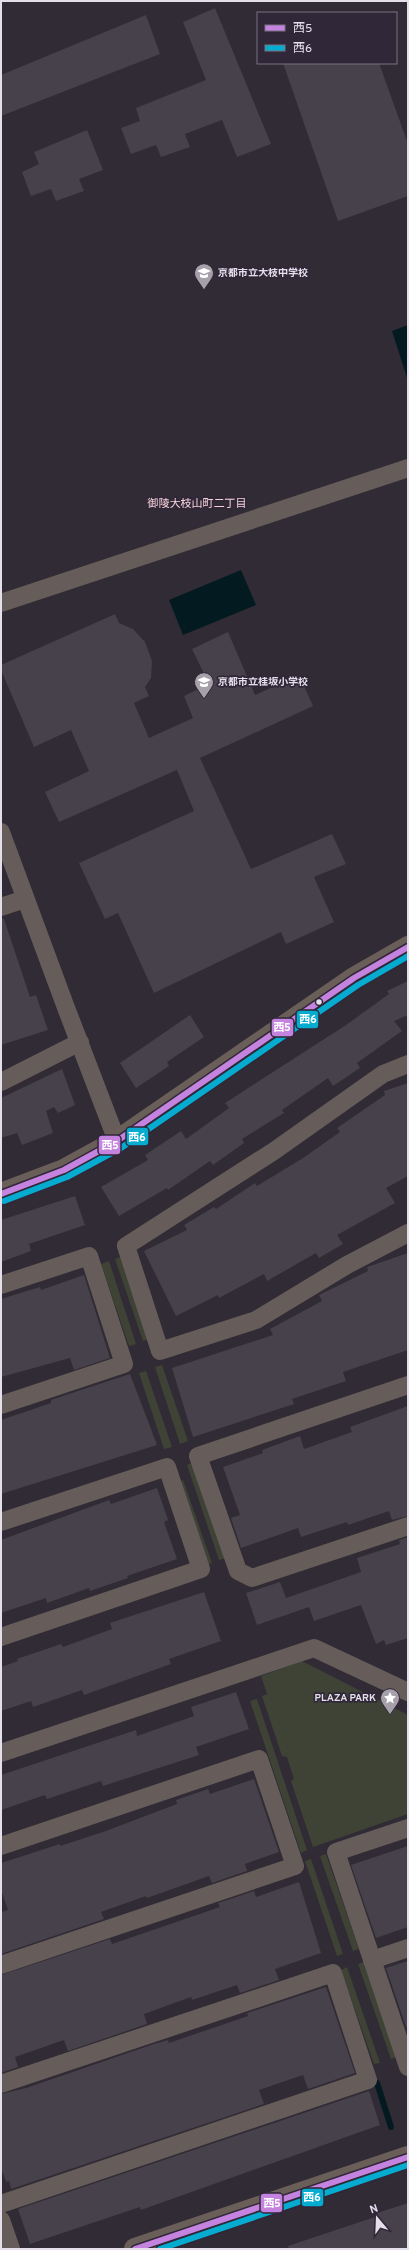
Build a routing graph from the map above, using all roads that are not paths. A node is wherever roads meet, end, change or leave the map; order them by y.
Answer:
1 (408, 468) edge
2 (1, 603) edge
3 (1, 832) edge
4 (25, 899) junction
5 (1, 907) edge
6 (408, 947) edge
7 (80, 1042) junction
8 (408, 1064) edge
9 (1, 1082) edge
10 (117, 1141) junction
11 (1, 1194) edge
12 (408, 1233) edge
13 (1, 1285) edge
14 (408, 1385) edge
15 (1, 1405) edge
16 (1, 1522) edge
17 (408, 1526) edge
18 (1, 1638) edge
19 (408, 1692) edge
20 (1, 1753) edge
21 (408, 1828) edge
22 (1, 1846) edge
23 (408, 1948) edge
24 (372, 1960) junction
25 (1, 1965) edge
26 (408, 2067) edge
27 (1, 2084) edge
28 (408, 2157) edge
29 (1, 2204) edge
30 (1, 2220) edge
31 (11, 2249) edge
32 (134, 2249) edge

1 - 2 street
3 - 4 street
4 - 5 street
4 - 7 street
6 - 10 street
7 - 9 street
7 - 10 street
8 - 12 street
10 - 11 street
13 - 15 street
14 - 17 street
16 - 18 street
19 - 20 street
21 - 24 street
22 - 25 street
23 - 24 street
24 - 26 street
27 - 29 street
28 - 32 street
30 - 31 street

